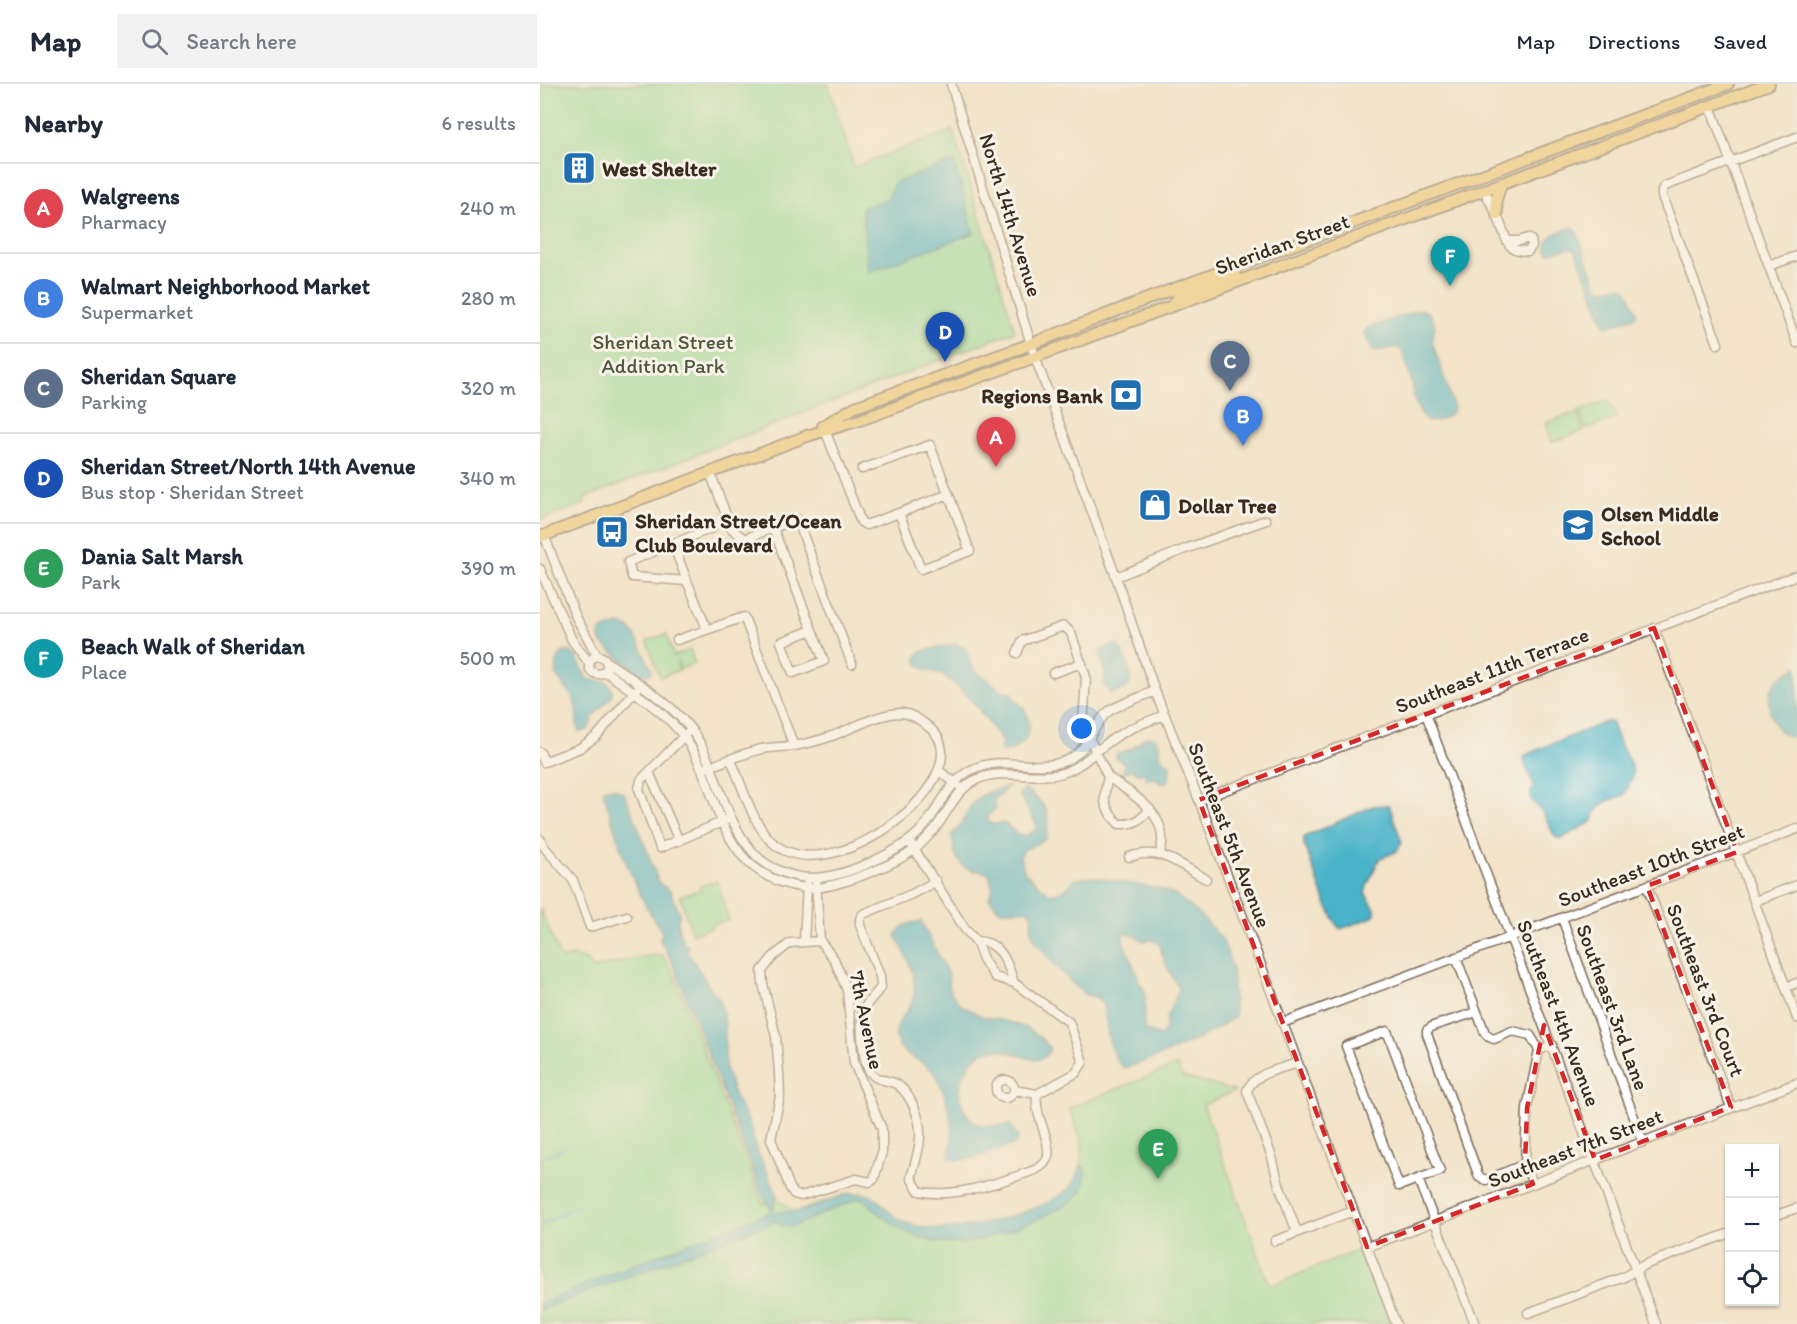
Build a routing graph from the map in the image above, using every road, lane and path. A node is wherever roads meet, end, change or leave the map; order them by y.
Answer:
1 (951, 84) edge
2 (1728, 84) edge
3 (1769, 84) edge
4 (1710, 106) junction
5 (1797, 137) edge
6 (1572, 142) junction
7 (1731, 162) junction
8 (1463, 183) junction
9 (1501, 184) junction
10 (1484, 190) junction
11 (1497, 215) junction
12 (1356, 223) junction
13 (1375, 231) junction
14 (1507, 243) junction
15 (1797, 256) edge
16 (1260, 258) junction
17 (1769, 266) junction
18 (1260, 274) junction
19 (1172, 306) junction
20 (1797, 343) edge
21 (1031, 344) junction
22 (1718, 344) dead end
23 (1035, 357) junction
24 (825, 430) junction
25 (807, 436) junction
26 (862, 469) dead end
27 (708, 473) junction
28 (949, 494) junction
29 (899, 513) junction
30 (1266, 520) dead end
31 (712, 528) dead end
32 (773, 528) junction
33 (542, 536) edge
34 (673, 544) junction
35 (540, 569) edge
36 (1797, 575) edge
37 (1116, 576) junction
38 (687, 581) junction
39 (1654, 628) junction
40 (707, 629) junction
41 (812, 630) junction
42 (677, 640) dead end
43 (1017, 653) dead end
44 (597, 656) junction
45 (589, 663) junction
46 (1082, 663) junction
47 (852, 664) dead end
48 (606, 666) junction
49 (1053, 673) dead end
50 (640, 685) junction
51 (1155, 691) junction
52 (633, 693) junction
53 (667, 705) junction
54 (660, 713) junction
55 (1426, 714) junction
56 (1165, 715) junction
57 (691, 730) junction
58 (684, 737) junction
59 (1090, 741) junction
60 (794, 746) junction
61 (540, 752) edge
62 (1095, 754) junction
63 (731, 760) junction
64 (542, 765) edge
65 (707, 767) junction
66 (939, 771) junction
67 (649, 772) junction
68 (1108, 777) junction
69 (959, 786) junction
70 (1199, 800) junction
71 (1150, 809) junction
72 (732, 819) junction
73 (722, 822) junction
74 (1797, 829) edge
75 (540, 839) edge
76 (679, 841) junction
77 (909, 841) junction
78 (915, 849) junction
79 (1737, 852) junction
80 (1160, 854) junction
81 (1128, 857) dead end
82 (1206, 879) dead end
83 (813, 881) junction
84 (936, 881) junction
85 (1797, 885) edge
86 (1647, 886) junction
87 (807, 888) junction
88 (1755, 901) junction
89 (627, 916) dead end
90 (1562, 918) junction
91 (805, 920) junction
92 (819, 921) junction
93 (1511, 936) junction
94 (820, 941) junction
95 (976, 941) junction
96 (804, 942) junction
97 (1456, 957) junction
98 (1014, 983) junction
99 (1797, 983) edge
100 (1786, 987) junction
101 (1477, 1012) junction
102 (1797, 1018) edge
103 (1282, 1023) junction
104 (1552, 1045) junction
105 (1539, 1050) junction
106 (1297, 1063) junction
107 (1797, 1083) edge
108 (1014, 1090) dead end
109 (1037, 1094) junction
110 (1731, 1107) junction
111 (1642, 1142) junction
112 (1595, 1160) junction
113 (1525, 1164) junction
114 (1418, 1179) junction
115 (1533, 1184) junction
116 (1797, 1208) edge
117 (1353, 1210) junction
118 (1779, 1214) edge
119 (1435, 1221) junction
120 (1297, 1232) junction
121 (1725, 1235) edge
122 (1275, 1241) dead end
123 (1367, 1247) junction
124 (1636, 1270) junction
125 (1528, 1313) dead end
126 (1396, 1324) edge
127 (1475, 1324) edge
128 (1656, 1324) edge

1 - 21 street, North 14th Avenue
2 - 6 main road, Sheridan Street
3 - 4 main road, Sheridan Street
4 - 7 street
4 - 9 main road, Sheridan Street
5 - 7 street
6 - 8 main road, Sheridan Street
6 - 10 main road
7 - 17 street
7 - 22 street
8 - 12 main road, Sheridan Street
8 - 13 main road
9 - 10 main road, Sheridan Street
9 - 11 main road
10 - 11 street
10 - 13 main road, Sheridan Street
11 - 14 street
12 - 16 main road, Sheridan Street
12 - 18 main road
13 - 18 main road, Sheridan Street
14 - 14 street
15 - 17 street
16 - 19 main road
16 - 21 main road, Sheridan Street
17 - 20 street
18 - 19 main road, Sheridan Street
19 - 23 main road, Sheridan Street
21 - 23 street, North 14th Avenue
21 - 25 main road, Sheridan Street
23 - 24 main road, Sheridan Street
23 - 37 street, Southeast 5th Avenue
24 - 25 main road, Sheridan Street
24 - 29 street
25 - 27 main road, Sheridan Street
26 - 28 street
27 - 32 street
27 - 33 main road, Sheridan Street
28 - 29 street
28 - 29 street
30 - 37 street
31 - 34 street
32 - 41 street
32 - 47 street
33 - 44 street
34 - 38 street
34 - 38 street
35 - 45 street
36 - 39 street, Southeast 11th Terrace
37 - 51 street, Southeast 5th Avenue
38 - 40 street
39 - 55 street, Southeast 11th Terrace
39 - 79 street
40 - 42 street
40 - 60 street
41 - 41 street
43 - 46 street
44 - 45 street
44 - 48 street
45 - 48 street
46 - 49 street
46 - 59 street
48 - 50 street
48 - 52 street
50 - 52 street
50 - 53 street
51 - 56 street, Southeast 5th Avenue
51 - 59 street
52 - 54 street
52 - 64 street
53 - 54 street
53 - 57 street
54 - 58 street
55 - 70 street, Southeast 11th Terrace
55 - 93 street, Southeast 4th Avenue
56 - 62 street
56 - 70 street, Southeast 5th Avenue
57 - 58 street
57 - 65 street
58 - 65 street
58 - 67 street
59 - 62 street
59 - 69 street
60 - 63 street
60 - 66 street
61 - 64 street
62 - 68 street
62 - 69 street
63 - 65 street
63 - 66 street
65 - 72 street
65 - 73 street
66 - 69 street
67 - 76 street
67 - 76 street
68 - 71 street
68 - 71 street
69 - 77 street
69 - 78 street
70 - 103 street, Southeast 5th Avenue
71 - 80 street
72 - 73 street
72 - 83 street
73 - 76 street
73 - 87 street
74 - 79 street, Southeast 10th Street
75 - 89 street
77 - 78 street
77 - 83 street
78 - 83 street
78 - 84 street
79 - 86 street, Southeast 10th Street
79 - 88 street
80 - 81 street
80 - 82 street
83 - 87 street
83 - 92 street
84 - 95 street
84 - 109 street
85 - 88 street
86 - 90 street, Southeast 10th Street
86 - 110 street, Southeast 3rd Court
87 - 91 street
88 - 100 street
90 - 93 street, Southeast 10th Street
90 - 111 street, Southeast 3rd Lane
91 - 92 street
91 - 96 street
92 - 94 street
93 - 97 street, Southeast 10th Street
93 - 104 street, Southeast 4th Avenue
94 - 96 street
94 - 96 street, 7th Avenue
95 - 98 street
95 - 98 street
97 - 101 street
97 - 103 street, Southeast 10th Street
98 - 109 street
99 - 100 street
100 - 102 street
101 - 105 street
101 - 113 street
103 - 106 street, Southeast 5th Avenue
104 - 105 street
104 - 112 street, Southeast 4th Avenue
105 - 113 street
106 - 117 street, Southeast 5th Avenue
106 - 120 street
107 - 110 street, Southeast 7th Street
108 - 109 street
110 - 111 street, Southeast 7th Street
111 - 112 street, Southeast 7th Street
112 - 115 street, Southeast 7th Street
112 - 124 street, Southeast 4th Avenue
113 - 115 street
114 - 114 street
114 - 119 street
115 - 119 street, Southeast 7th Street
116 - 118 street
117 - 120 street
117 - 123 street, Southeast 5th Avenue
119 - 123 street, Southeast 7th Street
119 - 127 street
120 - 122 street
121 - 124 street
123 - 126 street, Southeast 5th Avenue
124 - 125 street
124 - 128 street, Southeast 4th Avenue

